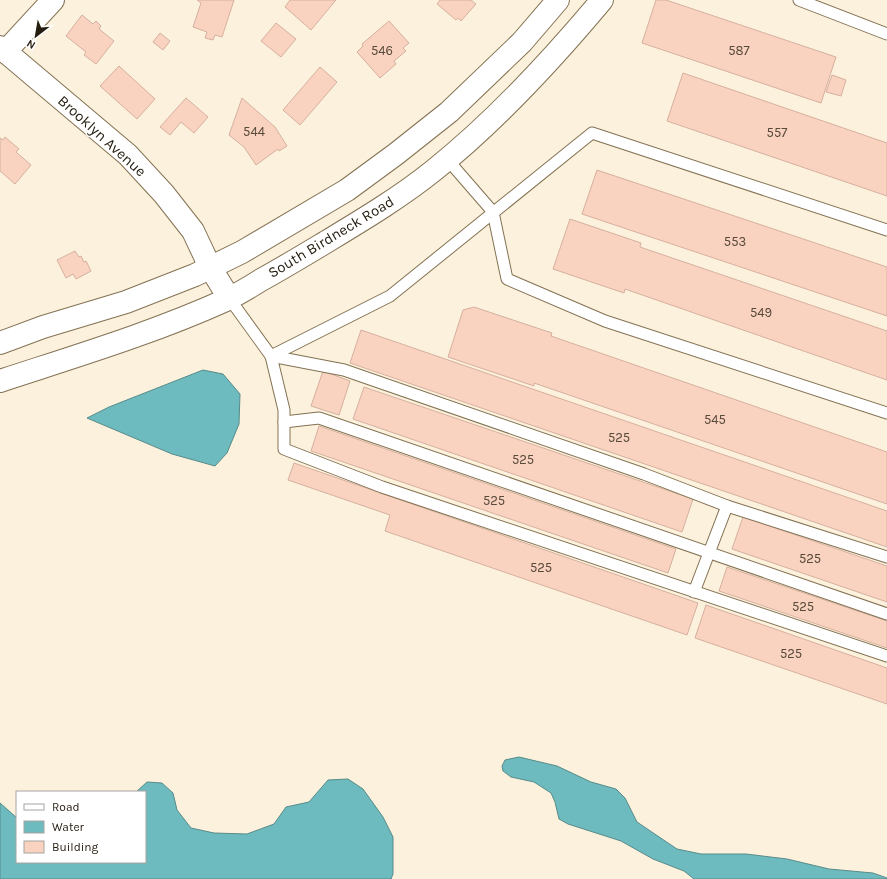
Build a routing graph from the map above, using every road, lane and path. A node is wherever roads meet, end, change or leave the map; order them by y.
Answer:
1 (53, 0) edge
2 (558, 0) edge
3 (602, 0) edge
4 (799, 0) edge
5 (887, 34) edge
6 (3, 50) edge
7 (447, 159) junction
8 (493, 212) junction
9 (887, 230) edge
10 (210, 267) junction
11 (229, 298) junction
12 (0, 342) edge
13 (271, 356) junction
14 (0, 381) edge
15 (887, 413) edge
16 (284, 422) junction
17 (727, 506) junction
18 (710, 553) junction
19 (887, 557) edge
20 (694, 592) junction
21 (887, 614) edge
22 (887, 656) edge

1 - 6 main road
2 - 10 main road
3 - 7 main road, South Birdneck Road
4 - 5 lane
6 - 10 main road, Brooklyn Avenue
7 - 8 lane
7 - 11 main road, South Birdneck Road
8 - 9 lane
8 - 13 lane
8 - 15 lane
10 - 11 main road, Brooklyn Avenue
10 - 12 main road
11 - 13 lane
11 - 14 main road, South Birdneck Road
13 - 16 lane
13 - 17 lane
16 - 18 lane
16 - 20 lane
17 - 18 lane
17 - 19 lane
18 - 20 lane
18 - 21 lane
20 - 22 lane

